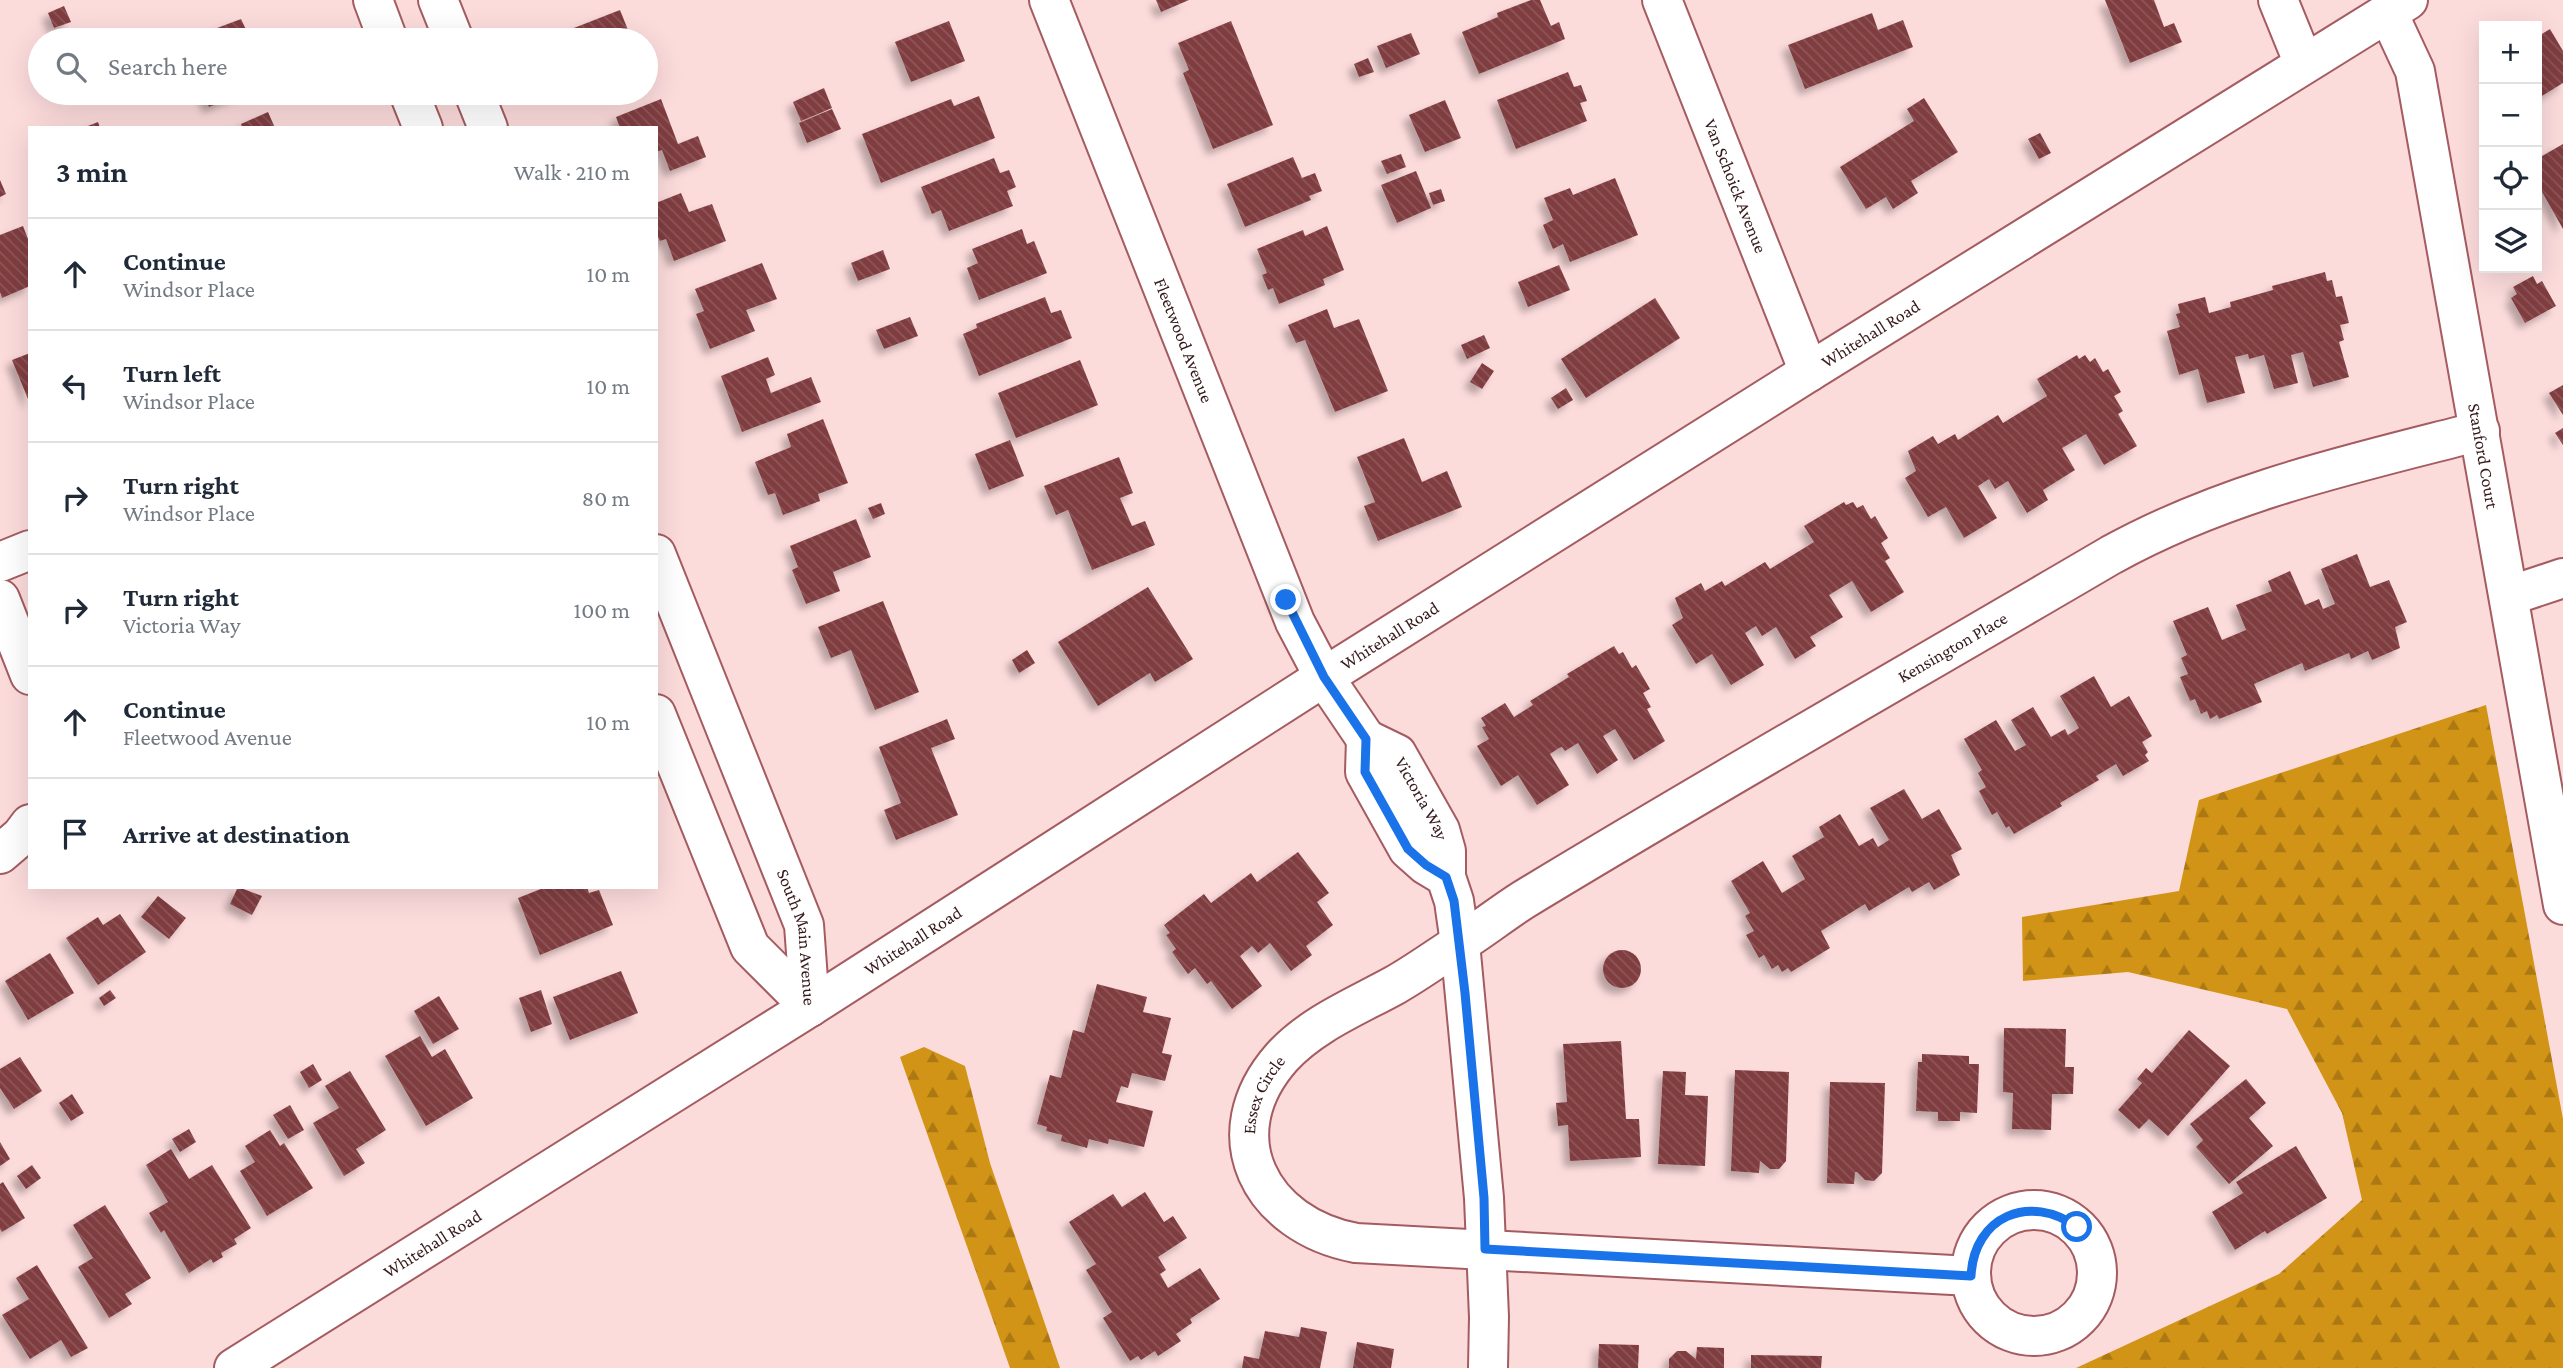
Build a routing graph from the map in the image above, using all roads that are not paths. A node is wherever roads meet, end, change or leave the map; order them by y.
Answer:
1 (373, 0) edge
2 (438, 0) edge
3 (1049, 0) edge
4 (1662, 0) edge
5 (2278, 0) edge
6 (2398, 6) edge
7 (384, 28) edge
8 (449, 28) edge
9 (2304, 64) junction
10 (414, 105) edge
11 (479, 105) edge
12 (422, 126) edge
13 (487, 126) edge
14 (1809, 372) junction
15 (2480, 431) junction
16 (28, 551) edge
17 (658, 559) edge
18 (0, 562) edge
19 (2563, 578) edge
20 (2509, 596) junction
21 (0, 599) edge
22 (28, 670) edge
23 (1324, 677) junction
24 (658, 719) edge
25 (28, 827) edge
26 (0, 854) edge
27 (2563, 905) edge
28 (1461, 943) junction
29 (810, 1007) junction
30 (1485, 1249) junction
31 (1971, 1276) dead end
32 (234, 1368) edge
33 (1488, 1368) edge

1 - 7 street
2 - 8 street
3 - 23 street, Fleetwood Avenue
4 - 14 street, Van Schoick Avenue
5 - 9 street
6 - 9 street, Whitehall Road
6 - 15 street, Stanford Court
9 - 14 street, Whitehall Road
10 - 12 street
11 - 13 street
14 - 23 street, Whitehall Road
15 - 20 street, Stanford Court
15 - 28 street, Kensington Place
16 - 18 street
17 - 29 street, South Main Avenue
19 - 20 street
20 - 27 street, Stanford Court
21 - 22 street
23 - 28 street, Victoria Way
23 - 29 street, Whitehall Road
24 - 29 street, South Main Avenue
25 - 26 street
28 - 30 street, Victoria Way
28 - 30 street, Essex Circle
29 - 32 street, Whitehall Road
30 - 31 street, Essex Circle
30 - 33 street, Victoria Way

